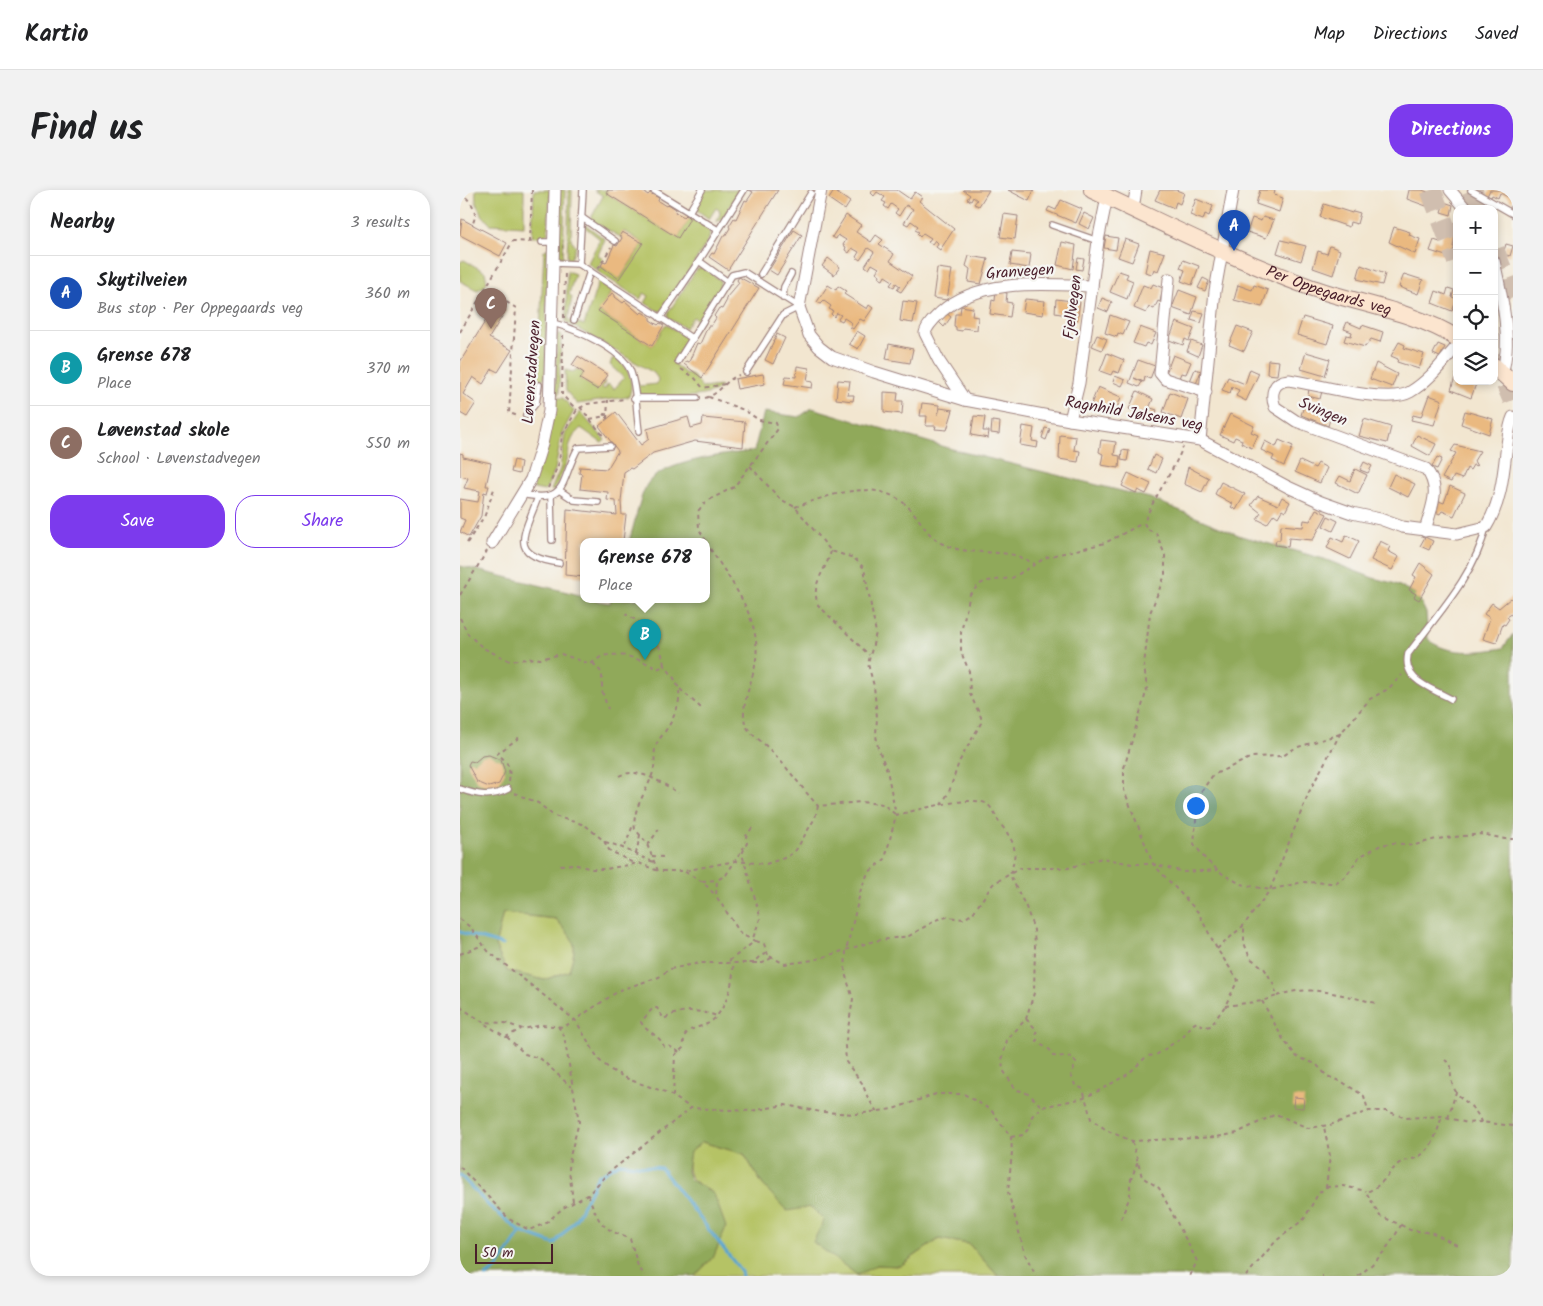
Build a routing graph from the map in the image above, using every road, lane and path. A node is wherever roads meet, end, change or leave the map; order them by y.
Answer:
1 (532, 190) edge
2 (556, 190) edge
3 (583, 190) edge
4 (653, 190) edge
5 (702, 190) edge
6 (744, 190) edge
7 (1092, 190) edge
8 (1136, 190) edge
9 (1233, 190) edge
10 (1450, 190) edge
11 (1471, 190) edge
12 (460, 192) edge
13 (815, 193) edge
14 (1107, 197) junction
15 (1463, 205) edge
16 (1133, 209) junction
17 (689, 212) junction
18 (1513, 214) edge
19 (581, 217) junction
20 (472, 223) dead end
21 (1052, 225) dead end
22 (718, 230) junction
23 (615, 241) joint
24 (1098, 241) junction
25 (530, 242) junction
26 (542, 242) joint
27 (554, 242) junction
28 (1222, 250) junction
29 (699, 262) junction
30 (559, 264) junction
31 (579, 264) junction
32 (598, 268) dead end
33 (590, 271) junction
34 (761, 274) dead end
35 (791, 274) dead end
36 (1498, 278) edge
37 (1168, 279) dead end
38 (728, 282) junction
39 (1092, 286) junction
40 (486, 289) junction
41 (783, 298) junction
42 (799, 307) junction
43 (660, 318) junction
44 (574, 320) dead end
45 (558, 324) junction
46 (1510, 330) edge
47 (460, 332) edge
48 (1453, 336) edge
49 (692, 339) junction
50 (1453, 350) edge
51 (678, 362) joint
52 (746, 372) joint
53 (1503, 374) edge
54 (534, 379) dead end
55 (725, 384) junction
56 (545, 385) junction
57 (1206, 392) junction
58 (709, 397) junction
59 (634, 398) junction
60 (696, 398) joint
61 (608, 400) junction
62 (965, 400) junction
63 (580, 407) junction
64 (577, 410) junction
65 (526, 415) joint
66 (1513, 417) edge
67 (590, 419) junction
68 (1070, 420) junction
69 (639, 431) dead end
70 (1188, 437) junction
71 (1200, 440) junction
72 (610, 446) joint
73 (750, 466) junction
74 (494, 489) dead end
75 (559, 490) junction
76 (521, 494) junction
77 (551, 497) junction
78 (540, 498) junction
79 (598, 502) dead end
80 (795, 507) junction
81 (1144, 523) junction
82 (1486, 527) junction
83 (1424, 531) junction
84 (703, 538) edge
85 (552, 540) dead end
86 (492, 542) joint
87 (467, 543) dead end
88 (710, 549) edge
89 (831, 551) junction
90 (560, 563) dead end
91 (1035, 564) junction
92 (460, 595) edge
93 (625, 614) dead end
94 (460, 618) edge
95 (869, 655) junction
96 (593, 663) junction
97 (663, 664) junction
98 (1407, 670) junction
99 (680, 689) junction
100 (1451, 699) dead end
101 (701, 708) dead end
102 (608, 709) dead end
103 (1340, 734) junction
104 (521, 736) dead end
105 (619, 776) dead end
106 (651, 778) junction
107 (460, 789) edge
108 (508, 789) junction
109 (678, 793) dead end
110 (941, 805) junction
111 (818, 806) junction
112 (896, 815) junction
113 (634, 823) junction
114 (752, 828) dead end
115 (659, 829) dead end
116 (640, 835) junction
117 (1513, 839) edge
118 (604, 841) junction
119 (648, 845) junction
120 (625, 847) junction
121 (744, 847) junction
122 (657, 852) dead end
123 (636, 854) junction
124 (652, 856) junction
125 (663, 857) dead end
126 (735, 861) junction
127 (743, 862) junction
128 (633, 863) junction
129 (656, 863) junction
130 (1153, 864) junction
131 (560, 865) dead end
132 (1218, 870) junction
133 (658, 871) junction
134 (684, 871) junction
135 (1010, 875) junction
136 (717, 880) junction
137 (701, 881) junction
138 (1270, 890) junction
139 (716, 896) junction
140 (460, 919) edge
141 (1244, 926) junction
142 (753, 938) junction
143 (755, 941) junction
144 (483, 944) junction
145 (1217, 949) junction
146 (846, 951) junction
147 (460, 954) edge
148 (768, 954) junction
149 (773, 957) junction
150 (728, 962) junction
151 (733, 962) junction
152 (752, 963) junction
153 (1277, 996) junction
154 (1262, 1001) junction
155 (1376, 1003) dead end
156 (1225, 1006) junction
157 (460, 1007) edge
158 (717, 1016) junction
159 (1026, 1019) junction
160 (576, 1021) junction
161 (483, 1022) junction
162 (558, 1026) junction
163 (521, 1029) junction
164 (507, 1037) junction
165 (679, 1052) junction
166 (1445, 1060) dead end
167 (571, 1087) junction
168 (1456, 1092) junction
169 (673, 1096) junction
170 (1084, 1098) junction
171 (1042, 1107) junction
172 (691, 1108) junction
173 (1368, 1111) junction
174 (877, 1112) junction
175 (1442, 1116) junction
176 (1448, 1118) junction
177 (1481, 1122) junction
178 (1513, 1126) edge
179 (1324, 1127) junction
180 (1011, 1137) junction
181 (1132, 1140) junction
182 (1138, 1161) junction
183 (460, 1167) edge
184 (1326, 1187) junction
185 (1366, 1192) junction
186 (588, 1195) junction
187 (574, 1203) junction
188 (1120, 1219) dead end
189 (1402, 1225) junction
190 (1457, 1245) dead end
191 (645, 1276) edge
192 (1036, 1276) edge
193 (1190, 1276) edge
194 (1246, 1276) edge
195 (1358, 1276) edge

1 - 25 path
2 - 27 street, Løvenstadvegen
3 - 19 lane
4 - 17 lane
5 - 17 lane
6 - 22 lane
7 - 14 street, Per Oppegaards veg
8 - 16 street
9 - 28 street
10 - 15 street
11 - 18 lane
12 - 20 path
13 - 34 lane
13 - 42 street
14 - 16 street, Per Oppegaards veg
14 - 24 street, Fjellvegen
16 - 28 street, Per Oppegaards veg
17 - 22 lane
19 - 23 lane
19 - 31 lane
21 - 24 lane
22 - 29 lane
23 - 32 path
24 - 39 street, Fjellvegen
25 - 26 path
25 - 40 path
26 - 27 lane
27 - 30 street, Løvenstadvegen
28 - 48 street, Per Oppegaards veg
28 - 57 street
29 - 38 lane
29 - 43 lane
30 - 31 lane
30 - 45 street, Løvenstadvegen
30 - 45 path
31 - 33 lane
33 - 43 lane
33 - 44 lane
35 - 41 lane
36 - 46 street
37 - 57 street
38 - 41 lane
38 - 49 lane
39 - 62 street, Granvegen
39 - 68 street, Fjellvegen
40 - 47 path
40 - 65 path
41 - 42 lane
42 - 52 lane
42 - 62 street, Ragnhild Jølsens veg
43 - 49 lane
45 - 56 street, Løvenstadvegen
45 - 59 lane
45 - 64 path
46 - 53 street
49 - 51 lane
50 - 83 street, Svingen
51 - 55 path
52 - 55 path
54 - 56 lane
55 - 58 path
56 - 65 lane
56 - 76 street, Løvenstadvegen
57 - 71 street
58 - 60 path
58 - 73 path
59 - 60 lane
59 - 61 path
59 - 69 lane
61 - 63 path
61 - 67 path
62 - 68 street, Ragnhild Jølsens veg
63 - 64 path
63 - 67 path
64 - 78 path
66 - 82 street
67 - 72 path
68 - 70 street, Ragnhild Jølsens veg
70 - 71 street, Ragnhild Jølsens veg
70 - 81 path
71 - 83 street, Ragnhild Jølsens veg
72 - 75 lane
73 - 80 path
73 - 84 path
74 - 87 path
75 - 77 lane
75 - 79 lane
76 - 78 lane
76 - 86 street, Løvenstadvegen
77 - 78 lane
77 - 85 lane
78 - 90 lane
80 - 89 path
80 - 91 path
81 - 91 path
81 - 130 path
82 - 83 street, Ragnhild Jølsens veg
82 - 98 lane
86 - 92 path
88 - 111 path
89 - 95 path
89 - 95 path
91 - 110 path
93 - 97 path
94 - 96 path
95 - 112 path
96 - 97 path
96 - 102 path
97 - 99 path
98 - 100 lane
98 - 103 path
99 - 101 path
99 - 106 path
103 - 132 path
103 - 138 path
104 - 108 path
105 - 106 path
106 - 109 path
106 - 113 path
107 - 108 lane
108 - 118 path
110 - 112 path
110 - 135 path
111 - 112 path
111 - 127 path
112 - 146 path
113 - 116 path
113 - 120 path
114 - 121 path
115 - 119 path
116 - 119 path
116 - 123 path
117 - 138 path
118 - 120 path
118 - 128 path
119 - 124 path
120 - 123 path
121 - 126 path
121 - 127 path
122 - 124 path
123 - 129 path
124 - 125 path
124 - 129 path
126 - 127 path
126 - 134 path
126 - 136 path
127 - 142 path
128 - 131 path
128 - 133 path
129 - 133 path
130 - 132 path
130 - 135 path
130 - 145 path
132 - 138 path
133 - 134 path
134 - 137 path
135 - 146 path
135 - 159 path
136 - 137 path
136 - 139 path
137 - 139 path
138 - 141 path
139 - 142 path
140 - 144 path
141 - 145 path
141 - 153 path
142 - 143 path
143 - 148 path
143 - 150 path
144 - 147 path
144 - 160 path
145 - 156 path
146 - 149 path
146 - 174 path
148 - 149 path
148 - 152 path
149 - 152 path
150 - 151 path
150 - 160 path
151 - 152 path
151 - 158 path
153 - 154 path
153 - 155 path
154 - 156 path
154 - 173 path
156 - 170 path
157 - 161 path
158 - 165 path
158 - 165 path
159 - 170 path
159 - 171 path
160 - 162 path
160 - 169 path
161 - 163 path
161 - 164 path
162 - 163 path
162 - 167 path
163 - 164 path
164 - 167 path
165 - 169 path
166 - 168 path
167 - 187 path
168 - 176 path
168 - 177 path
169 - 172 path
170 - 171 path
170 - 181 path
171 - 180 path
172 - 174 path
172 - 186 path
173 - 175 path
173 - 179 path
174 - 180 path
175 - 176 path
175 - 185 path
176 - 177 path
177 - 178 path
179 - 181 path
179 - 184 path
180 - 192 path
181 - 182 path
182 - 188 path
182 - 193 path
183 - 187 path
184 - 185 path
184 - 194 path
185 - 189 path
186 - 187 path
186 - 191 path
189 - 190 path
189 - 195 path

